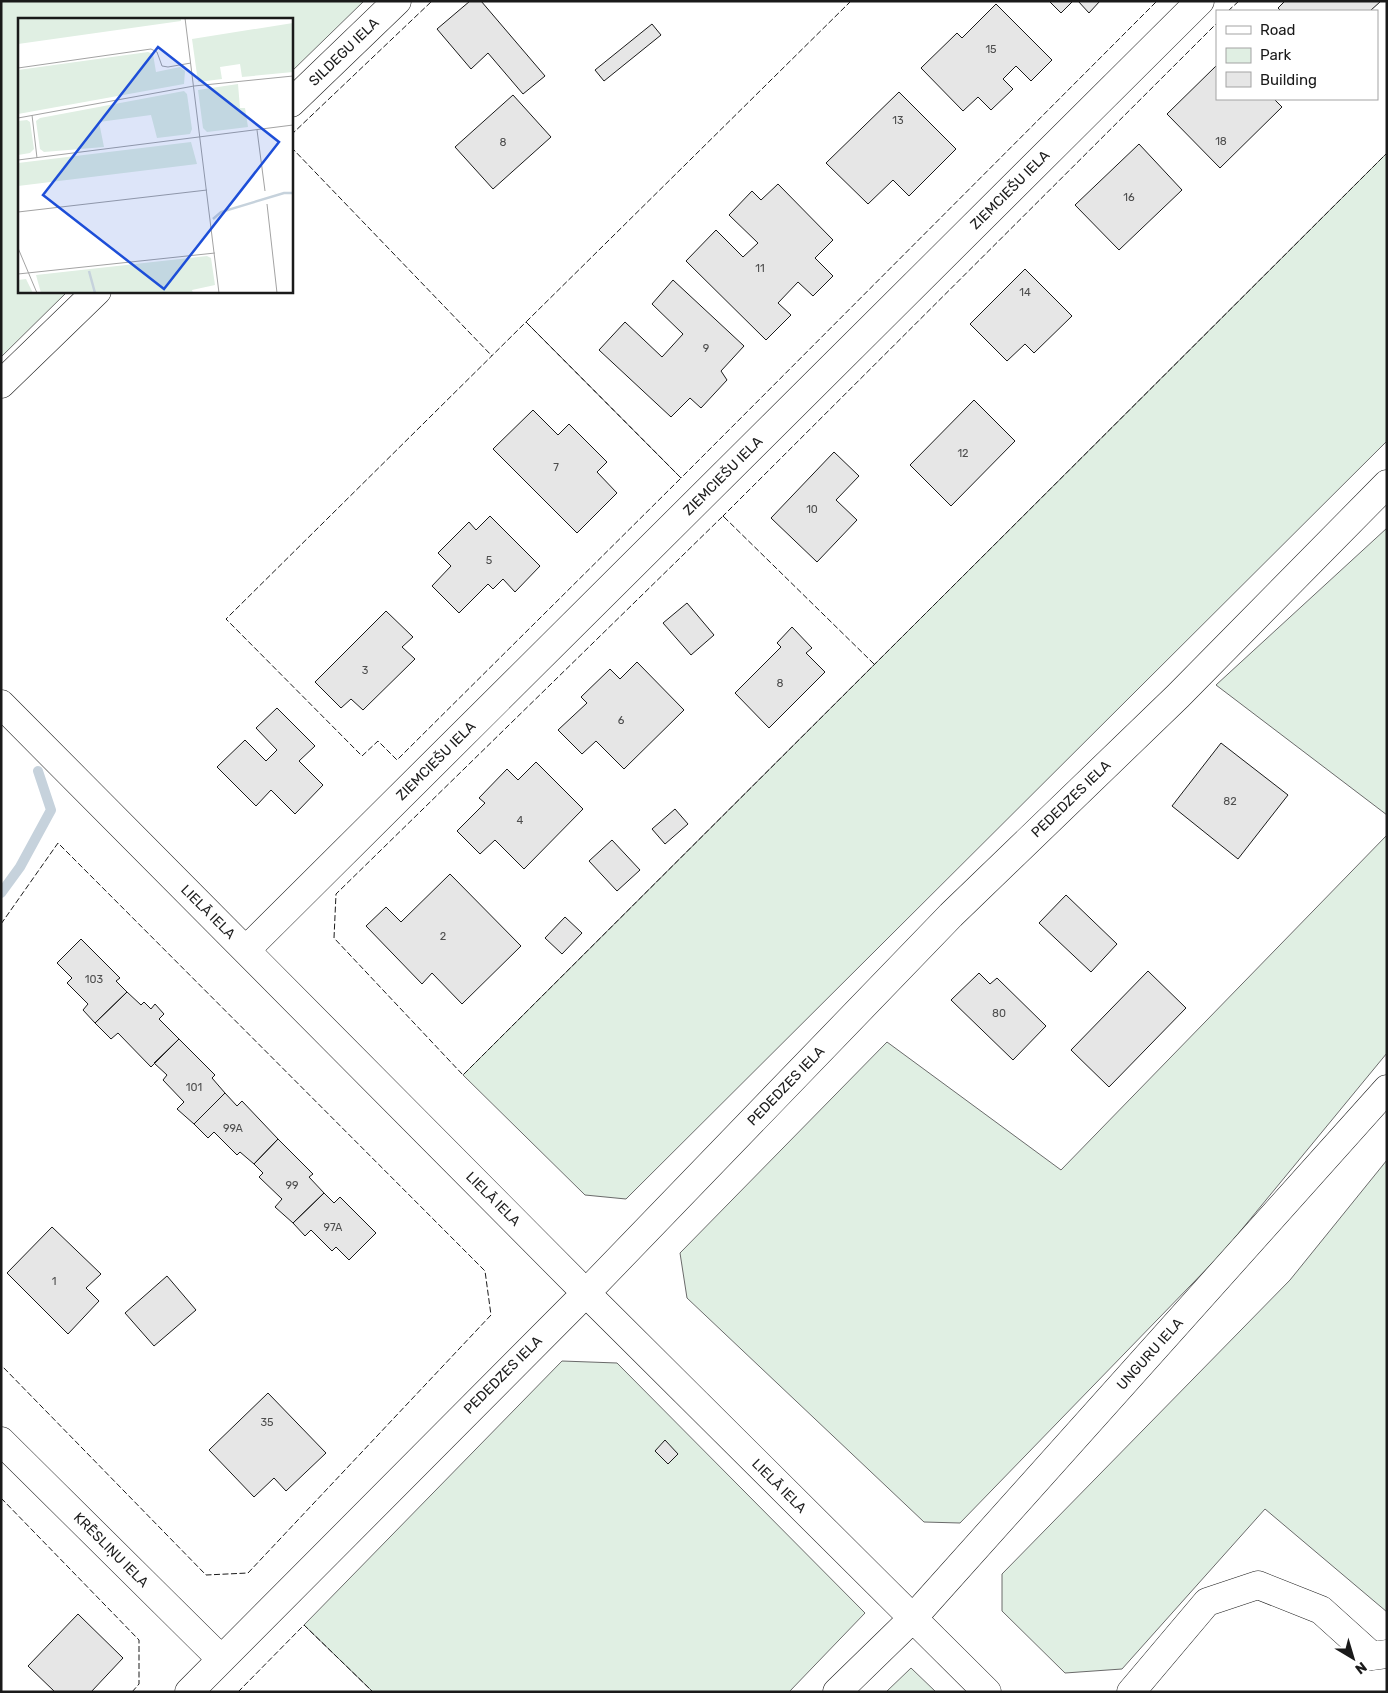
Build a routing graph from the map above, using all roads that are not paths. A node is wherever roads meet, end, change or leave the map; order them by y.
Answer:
1 (396, 1) edge
2 (1200, 1) edge
3 (292, 102) edge
4 (96, 292) edge
5 (1, 384) edge
6 (1387, 484) edge
7 (1, 704) edge
8 (246, 950) junction
9 (1387, 1089) edge
10 (586, 1293) junction
11 (1, 1441) edge
12 (912, 1619) junction
13 (1387, 1654) edge
14 (221, 1659) junction
15 (189, 1692) edge
16 (837, 1692) edge
17 (987, 1692) edge
18 (1131, 1692) edge

1 - 3 street, SILDEGU IELA
2 - 8 street, ZIEMCIEŠU IELA
4 - 5 street
6 - 10 street, PEDEDZES IELA
7 - 8 street, LIELĀ IELA
8 - 10 street, LIELĀ IELA
9 - 12 street, UNGURU IELA
10 - 12 street, LIELĀ IELA
10 - 14 street, PEDEDZES IELA
11 - 14 street, KRĒSLIŅU IELA
12 - 16 street, UNGURU IELA
12 - 17 street, LIELĀ IELA
13 - 18 street
14 - 15 street, PEDEDZES IELA

